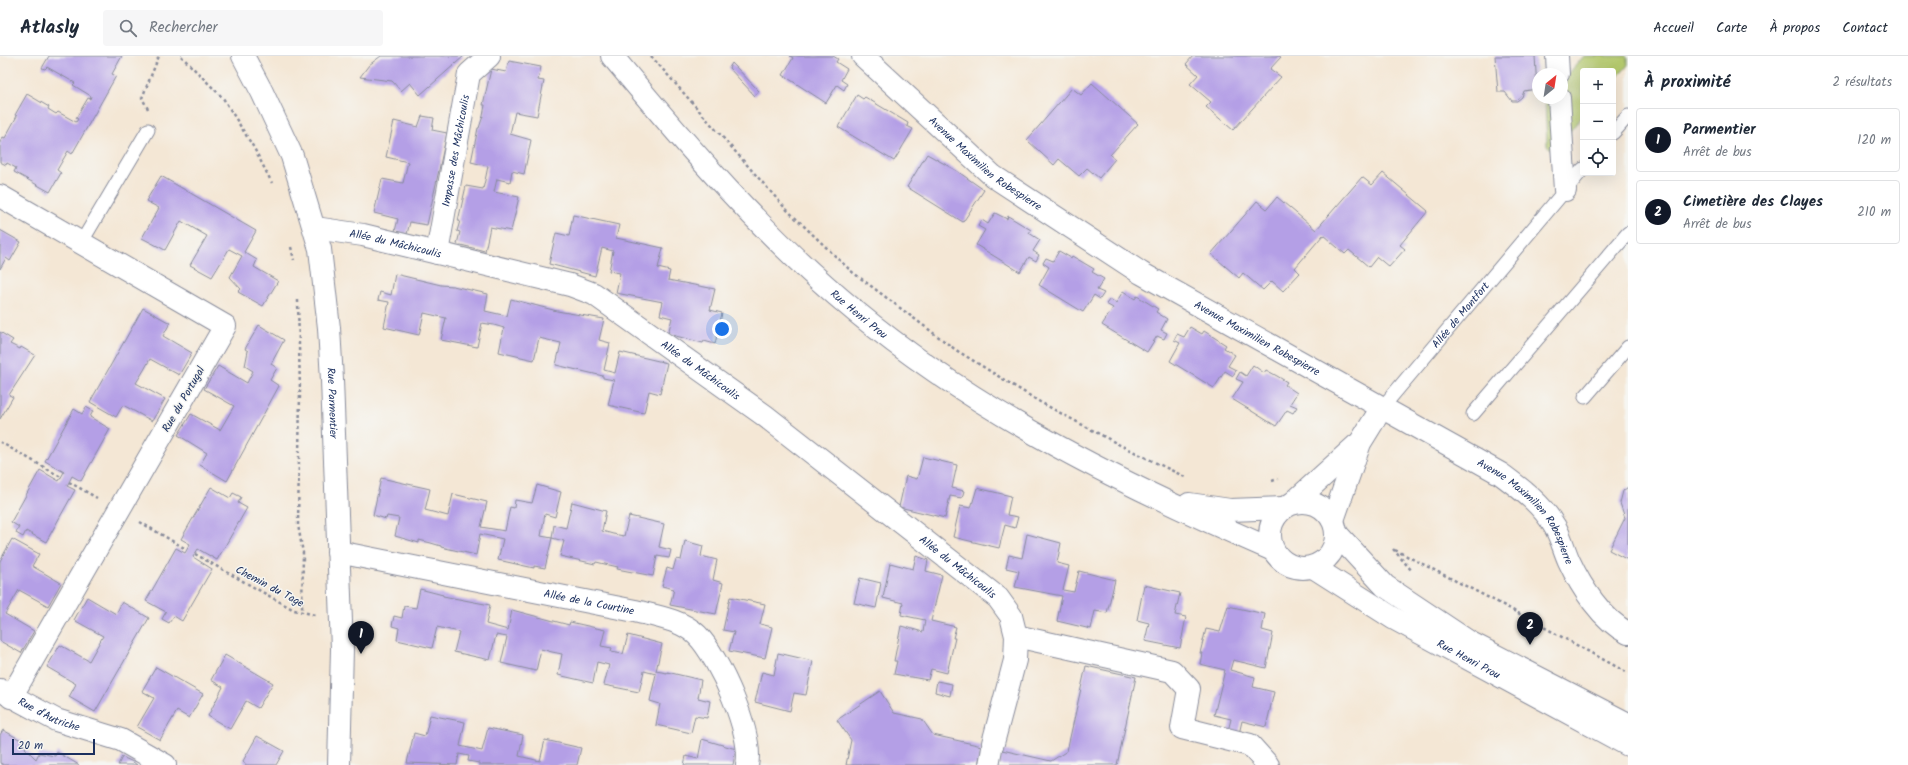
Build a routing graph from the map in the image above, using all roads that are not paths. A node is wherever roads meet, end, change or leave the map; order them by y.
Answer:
1 (243, 56) edge
2 (489, 56) edge
3 (612, 56) edge
4 (863, 56) edge
5 (1557, 56) edge
6 (1558, 68) edge
7 (1559, 104) edge
8 (1628, 116) edge
9 (148, 130) road end
10 (1616, 130) edge
11 (1580, 172) edge
12 (1565, 190) junction
13 (0, 196) edge
14 (315, 228) junction
15 (1628, 233) edge
16 (81, 243) junction
17 (437, 253) junction
18 (1628, 347) edge
19 (1585, 397) dead end
20 (1381, 409) junction
21 (1473, 414) dead end
22 (1360, 443) junction
23 (1164, 500) junction
24 (1288, 506) junction
25 (1335, 527) junction
26 (1273, 550) junction
27 (338, 552) junction
28 (1313, 567) junction
29 (1628, 633) edge
30 (1016, 636) junction
31 (6, 693) edge
32 (1628, 724) edge
33 (993, 743) joint
34 (1628, 745) edge
35 (165, 765) edge
36 (339, 765) edge
37 (747, 765) edge
38 (989, 765) edge
39 (1268, 765) edge

1 - 14 street, Rue Parmentier
2 - 17 street, Impasse des Mâchicoulis
3 - 23 street, Rue Henri Prou
4 - 20 street, Avenue Maximilien Robespierre
5 - 6 street
7 - 12 street
8 - 10 lane
9 - 16 lane
11 - 12 lane, Allée de Montfort
12 - 20 lane, Allée de Montfort
13 - 16 street, Rue du Portugal
14 - 17 street, Allée du Mâchicoulis
14 - 27 street, Rue Parmentier
15 - 21 lane
16 - 31 street, Rue du Portugal
17 - 30 street, Allée du Mâchicoulis
18 - 19 lane
20 - 22 street, Allée de Montfort
20 - 29 street, Avenue Maximilien Robespierre
22 - 24 street, Allée de Montfort
22 - 25 street, Allée de Montfort
23 - 24 street, Rue Henri Prou
23 - 26 street, Rue Henri Prou
24 - 25 street
24 - 26 street
25 - 28 street
25 - 32 street, Rue Henri Prou
26 - 28 street
27 - 36 street, Rue Parmentier
27 - 37 street, Allée de la Courtine
28 - 34 street, Rue Henri Prou
30 - 33 street, Allée du Mâchicoulis
30 - 39 street
31 - 35 street, Rue d'Autriche
33 - 38 street

